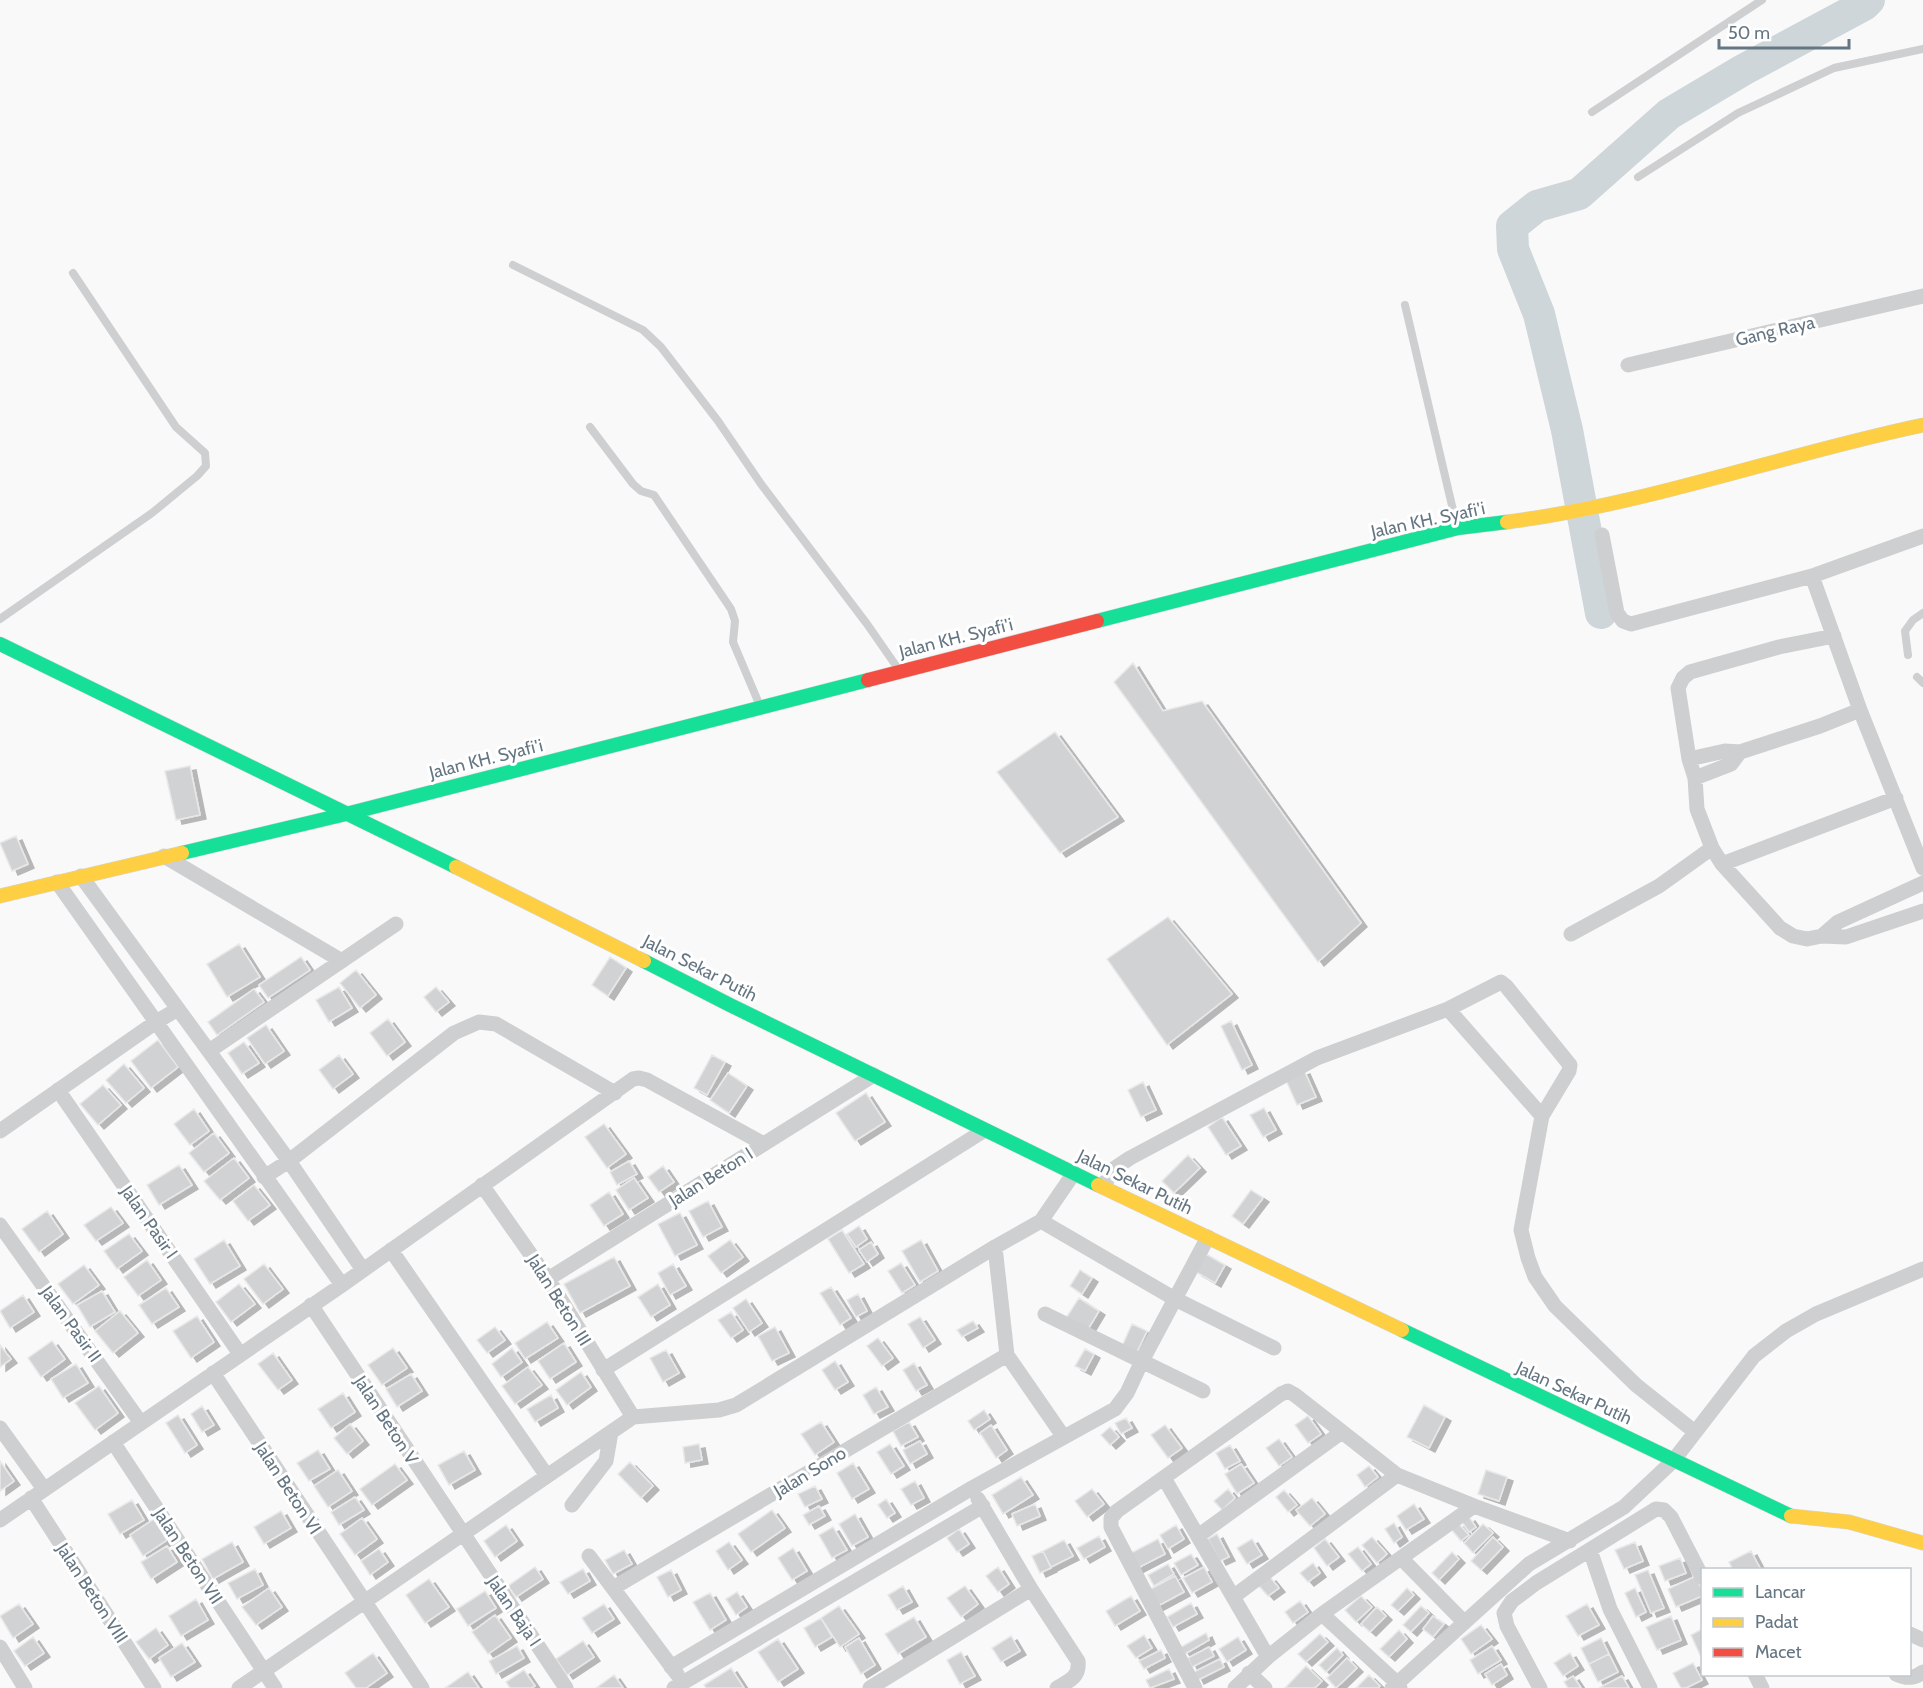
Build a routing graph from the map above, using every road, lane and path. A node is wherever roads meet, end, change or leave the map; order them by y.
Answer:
1 (1762, 0) edge
2 (1923, 50) edge
3 (1592, 112) dead end
4 (1638, 177) dead end
5 (513, 265) dead end
6 (73, 273) dead end
7 (1923, 296) edge
8 (1405, 305) dead end
9 (1628, 365) dead end
10 (1923, 424) edge
11 (590, 427) dead end
12 (1458, 528) junction
13 (1602, 535) dead end
14 (1923, 536) edge
15 (1812, 576) junction
16 (1923, 613) edge
17 (0, 619) edge
18 (1834, 636) junction
19 (0, 644) edge
20 (1908, 655) dead end
21 (900, 672) junction
22 (761, 707) junction
23 (1860, 710) junction
24 (1740, 752) junction
25 (1689, 759) junction
26 (1695, 778) junction
27 (1896, 798) junction
28 (346, 814) junction
29 (1712, 848) junction
30 (164, 856) junction
31 (1722, 864) junction
32 (1923, 868) edge
33 (81, 876) junction
34 (57, 882) junction
35 (1923, 883) edge
36 (0, 896) edge
37 (1923, 911) edge
38 (396, 924) dead end
39 (1571, 934) dead end
40 (1822, 936) junction
41 (342, 961) junction
42 (178, 1009) junction
43 (1448, 1009) junction
44 (156, 1022) junction
45 (208, 1051) junction
46 (874, 1075) junction
47 (58, 1090) junction
48 (615, 1093) junction
49 (1542, 1116) junction
50 (985, 1130) junction
51 (0, 1131) edge
52 (764, 1144) junction
53 (289, 1161) junction
54 (1074, 1173) junction
55 (264, 1177) junction
56 (482, 1185) junction
57 (1103, 1186) junction
58 (1041, 1221) junction
59 (0, 1225) edge
60 (1208, 1237) junction
61 (997, 1246) junction
62 (390, 1250) junction
63 (1923, 1269) edge
64 (363, 1270) junction
65 (548, 1279) junction
66 (342, 1285) junction
67 (1175, 1299) junction
68 (311, 1305) junction
69 (1045, 1314) dead end
70 (1274, 1348) dead end
71 (240, 1354) junction
72 (1007, 1354) junction
73 (1142, 1361) junction
74 (603, 1370) junction
75 (213, 1373) junction
76 (1203, 1391) dead end
77 (633, 1417) junction
78 (141, 1423) junction
79 (0, 1428) edge
80 (611, 1432) junction
81 (1342, 1432) junction
82 (1695, 1432) junction
83 (1063, 1436) junction
84 (113, 1442) junction
85 (1673, 1461) junction
86 (546, 1476) junction
87 (1397, 1476) junction
88 (1164, 1478) junction
89 (972, 1488) junction
90 (44, 1489) junction
91 (31, 1498) junction
92 (572, 1505) dead end
93 (983, 1506) junction
94 (1474, 1506) junction
95 (0, 1520) edge
96 (462, 1535) junction
97 (1198, 1536) junction
98 (1570, 1541) junction
99 (1923, 1543) edge
100 (1590, 1550) junction
101 (589, 1556) dead end
102 (1401, 1558) junction
103 (1701, 1574) edge
104 (614, 1588) junction
105 (1031, 1588) junction
106 (1233, 1597) junction
107 (364, 1602) junction
108 (1322, 1614) junction
109 (1464, 1622) junction
110 (0, 1647) edge
111 (1268, 1657) junction
112 (671, 1667) junction
113 (264, 1671) junction
114 (1249, 1673) junction
115 (682, 1686) edge
116 (1396, 1686) edge
117 (25, 1688) edge
118 (154, 1688) edge
119 (239, 1688) edge
120 (275, 1688) edge
121 (422, 1688) edge
122 (566, 1688) edge
123 (870, 1688) edge
124 (1057, 1688) edge
125 (1195, 1688) edge
126 (1235, 1688) edge
127 (1265, 1688) edge
128 (1540, 1688) edge
129 (1650, 1688) edge

1 - 3 lane
2 - 4 lane
5 - 21 lane
6 - 17 lane
7 - 9 street, Gang Raya
8 - 12 lane
10 - 12 street, Jalan KH. Syafi'i
11 - 22 lane
12 - 21 street, Jalan KH. Syafi'i
13 - 15 street
14 - 15 street
15 - 18 street
16 - 20 lane
18 - 23 street
18 - 25 street
19 - 28 street, Jalan Sekar Putih
21 - 22 street, Jalan KH. Syafi'i
22 - 28 street, Jalan KH. Syafi'i
23 - 24 street
23 - 27 street
24 - 25 street
24 - 26 street
25 - 26 street
26 - 29 street
27 - 31 street
27 - 32 street
28 - 30 street, Jalan KH. Syafi'i
28 - 46 street, Jalan Sekar Putih
29 - 31 street
29 - 39 street
30 - 33 street, Jalan KH. Syafi'i
30 - 41 street
31 - 40 street
33 - 34 street, Jalan KH. Syafi'i
33 - 42 street
34 - 36 street, Jalan KH. Syafi'i
34 - 44 street
35 - 40 street
37 - 40 street
38 - 41 street
41 - 45 street
42 - 44 street
42 - 45 street
43 - 49 street
43 - 49 street
43 - 57 street
44 - 47 street
44 - 55 street
45 - 53 street
46 - 50 street, Jalan Sekar Putih
46 - 52 street, Jalan Beton I
47 - 51 street
47 - 71 street, Jalan Pasir I
48 - 52 street
48 - 53 street
48 - 56 street
49 - 82 street
50 - 54 street, Jalan Sekar Putih
50 - 74 street
52 - 65 street, Jalan Beton I
53 - 55 street
53 - 64 street
54 - 57 street, Jalan Sekar Putih
54 - 58 street
55 - 66 street
56 - 62 street
56 - 65 street, Jalan Beton III
57 - 60 street, Jalan Sekar Putih
58 - 61 street
58 - 67 street
59 - 78 street, Jalan Pasir II
60 - 67 street
60 - 85 street, Jalan Sekar Putih
61 - 72 street
61 - 77 street
62 - 64 street
62 - 86 street
63 - 82 street
64 - 66 street
65 - 74 street, Jalan Beton III
66 - 68 street
67 - 70 street
67 - 73 street
68 - 71 street
68 - 96 street, Jalan Beton V
69 - 73 street
71 - 75 street
72 - 83 street
72 - 104 street, Jalan Sono
73 - 76 street
73 - 83 street
74 - 77 street, Jalan Beton III
75 - 78 street
75 - 107 street, Jalan Beton VI
77 - 80 street
78 - 84 street
79 - 90 street
80 - 86 street
80 - 92 street
81 - 87 street
81 - 88 street
81 - 97 street
82 - 85 street
83 - 89 street
84 - 90 street
84 - 113 street, Jalan Beton VII
85 - 98 street
85 - 99 street, Jalan Sekar Putih
86 - 96 street
87 - 94 street
87 - 106 street
88 - 97 street
88 - 125 street
89 - 93 street
89 - 112 street
90 - 91 street
91 - 95 street
91 - 118 street, Jalan Beton VIII
93 - 105 street
93 - 115 street
94 - 98 street
94 - 102 street
96 - 107 street
96 - 122 street, Jalan Baja I
97 - 106 street
98 - 109 street
100 - 103 street
100 - 128 street
100 - 129 street
101 - 104 street
102 - 108 street
102 - 109 street
104 - 112 street
105 - 123 street
105 - 124 street
106 - 111 street
107 - 113 street
107 - 121 street, Jalan Beton VI
108 - 111 street
108 - 116 street
109 - 116 street
110 - 117 street
111 - 114 street
112 - 115 street
113 - 119 street
113 - 120 street, Jalan Beton VII
114 - 126 street
114 - 127 street

